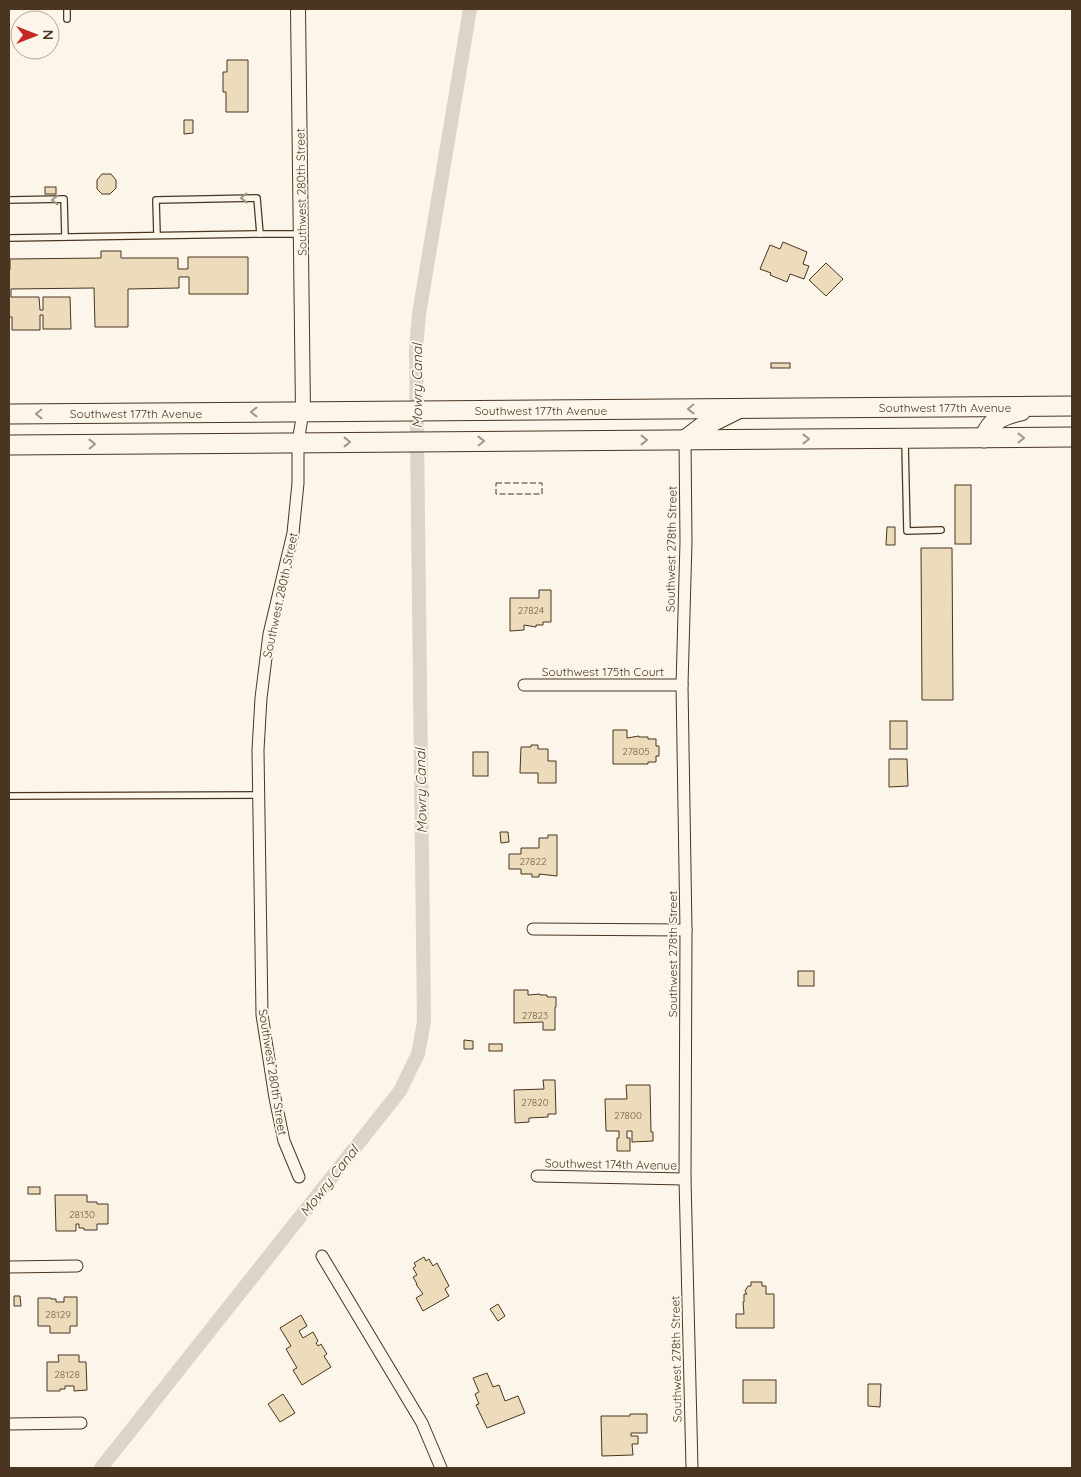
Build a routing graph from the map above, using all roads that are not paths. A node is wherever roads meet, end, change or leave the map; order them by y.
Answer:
1 (67, 9) edge
2 (298, 9) edge
3 (67, 19) dead end
4 (9, 200) edge
5 (260, 234) junction
6 (301, 234) junction
7 (157, 235) junction
8 (65, 237) junction
9 (9, 238) edge
10 (1044, 406) junction
11 (1072, 406) edge
12 (739, 409) junction
13 (303, 412) junction
14 (9, 414) edge
15 (1072, 437) edge
16 (906, 438) junction
17 (984, 438) junction
18 (685, 440) junction
19 (298, 442) junction
20 (9, 445) edge
21 (940, 530) dead end
22 (524, 685) dead end
23 (682, 685) junction
24 (9, 796) edge
25 (259, 796) junction
26 (533, 929) dead end
27 (686, 930) junction
28 (537, 1176) dead end
29 (298, 1177) dead end
30 (685, 1179) junction
31 (322, 1256) dead end
32 (77, 1266) dead end
33 (9, 1267) edge
34 (81, 1423) dead end
35 (9, 1424) edge
36 (441, 1468) edge
37 (692, 1468) edge

1 - 3 lane
2 - 6 street, Southwest 280th Street
8 -> 4 lane
5 - 6 lane
5 - 7 lane
5 -> 7 lane
6 - 13 street, Southwest 280th Street
7 - 8 lane
8 - 9 lane
10 - 11 highway, Southwest 177th Avenue
10 - 12 highway, Southwest 177th Avenue
10 - 17 highway
12 -> 13 highway, Southwest 177th Avenue
12 - 18 highway
13 -> 14 highway, Southwest 177th Avenue
13 - 19 street, Southwest 280th Street
17 -> 15 highway
16 - 17 highway
18 -> 16 highway
16 - 21 lane
19 -> 18 highway
18 - 23 street, Southwest 278th Street
20 -> 19 highway
19 - 25 street, Southwest 280th Street
22 - 23 street, Southwest 175th Court
23 - 27 street, Southwest 278th Street
24 - 25 lane
25 - 29 street, Southwest 280th Street
26 - 27 street
27 - 30 street, Southwest 278th Street
28 - 30 street, Southwest 174th Avenue
30 - 37 street, Southwest 278th Street
31 - 36 street
32 - 33 street
34 - 35 street

